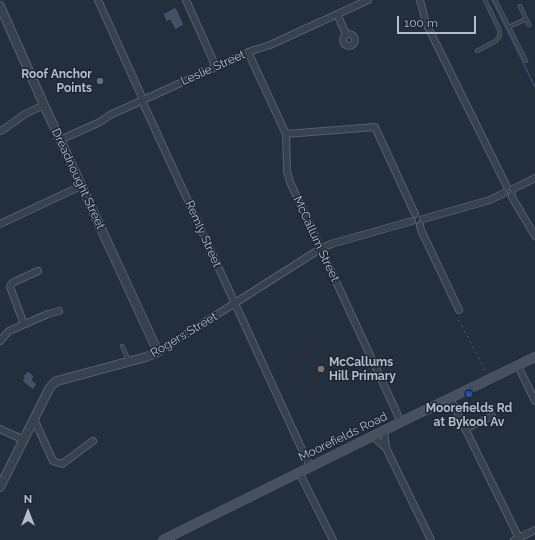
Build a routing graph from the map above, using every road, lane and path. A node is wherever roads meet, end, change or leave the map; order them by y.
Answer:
1 (98, 0) edge
2 (186, 0) edge
3 (368, 0) edge
4 (420, 0) edge
5 (485, 0) edge
6 (495, 0) edge
7 (0, 6) edge
8 (520, 6) dead end
9 (337, 14) junction
10 (526, 19) junction
11 (529, 25) dead end
12 (509, 27) junction
13 (346, 34) dead end
14 (477, 51) dead end
15 (248, 52) junction
16 (526, 61) dead end
17 (216, 67) junction
18 (143, 100) junction
19 (44, 105) junction
20 (0, 131) edge
21 (286, 134) junction
22 (60, 140) junction
23 (535, 178) edge
24 (81, 186) junction
25 (509, 191) junction
26 (415, 214) junction
27 (412, 221) junction
28 (422, 222) junction
29 (0, 224) edge
30 (535, 236) edge
31 (320, 249) junction
32 (38, 271) dead end
33 (235, 303) junction
34 (459, 310) dead end
35 (59, 311) dead end
36 (458, 320) dead end
37 (24, 324) junction
38 (0, 341) edge
39 (122, 346) dead end
40 (158, 352) junction
41 (535, 357) edge
42 (130, 362) junction
43 (518, 366) junction
44 (486, 373) dead end
45 (450, 398) junction
46 (535, 401) edge
47 (492, 416) dead end
48 (34, 419) junction
49 (401, 422) junction
50 (0, 429) edge
51 (465, 429) junction
52 (384, 430) junction
53 (373, 436) junction
54 (24, 440) junction
55 (93, 442) dead end
56 (386, 448) junction
57 (310, 467) junction
58 (299, 472) junction
59 (0, 487) edge
60 (535, 530) edge
61 (177, 537) edge
62 (518, 539) edge
63 (163, 540) edge
64 (334, 540) edge
65 (431, 540) edge

1 - 18 street, Remly Street
2 - 17 street
3 - 9 street, Leslie Street
4 - 25 street
5 - 14 lane
6 - 12 lane
7 - 19 street, Dreadnought Street
8 - 10 lane
9 - 13 street
9 - 15 street, Leslie Street
10 - 11 lane
10 - 12 lane
12 - 16 lane
15 - 17 street, Leslie Street
15 - 21 street, McCallum Street
17 - 18 street, Leslie Street
18 - 22 street, Leslie Street
18 - 33 street, Remly Street
19 - 20 street
19 - 22 street, Dreadnought Street
21 - 26 street
21 - 31 street, McCallum Street
22 - 24 street, Dreadnought Street
23 - 25 street
24 - 29 street
24 - 40 street, Dreadnought Street
25 - 28 street
25 - 30 street
26 - 27 street
26 - 28 street
27 - 28 street
27 - 31 street, Rogers Street
28 - 34 street
31 - 33 street, Rogers Street
31 - 49 street, McCallum Street
32 - 37 street
33 - 40 street, Rogers Street
33 - 57 street, Remly Street
35 - 37 street
36 - 44 path
37 - 38 street
39 - 42 lane
40 - 42 street, Rogers Street
41 - 43 main road, Moorefields Road
42 - 48 street, Rogers Street
43 - 45 main road, Moorefields Road
43 - 46 street
45 - 49 main road, Moorefields Road
45 - 51 street
47 - 51 street
48 - 54 street, Rogers Street
48 - 55 street
49 - 52 main road, Moorefields Road
50 - 54 street
51 - 62 street
52 - 53 main road, Moorefields Road
52 - 56 street
53 - 56 street
53 - 57 main road, Moorefields Road
54 - 59 street, Rogers Street
56 - 65 street
57 - 58 main road, Moorefields Road
58 - 61 main road, Moorefields Road
58 - 64 street
60 - 62 street
61 - 63 main road, Moorefields Road

